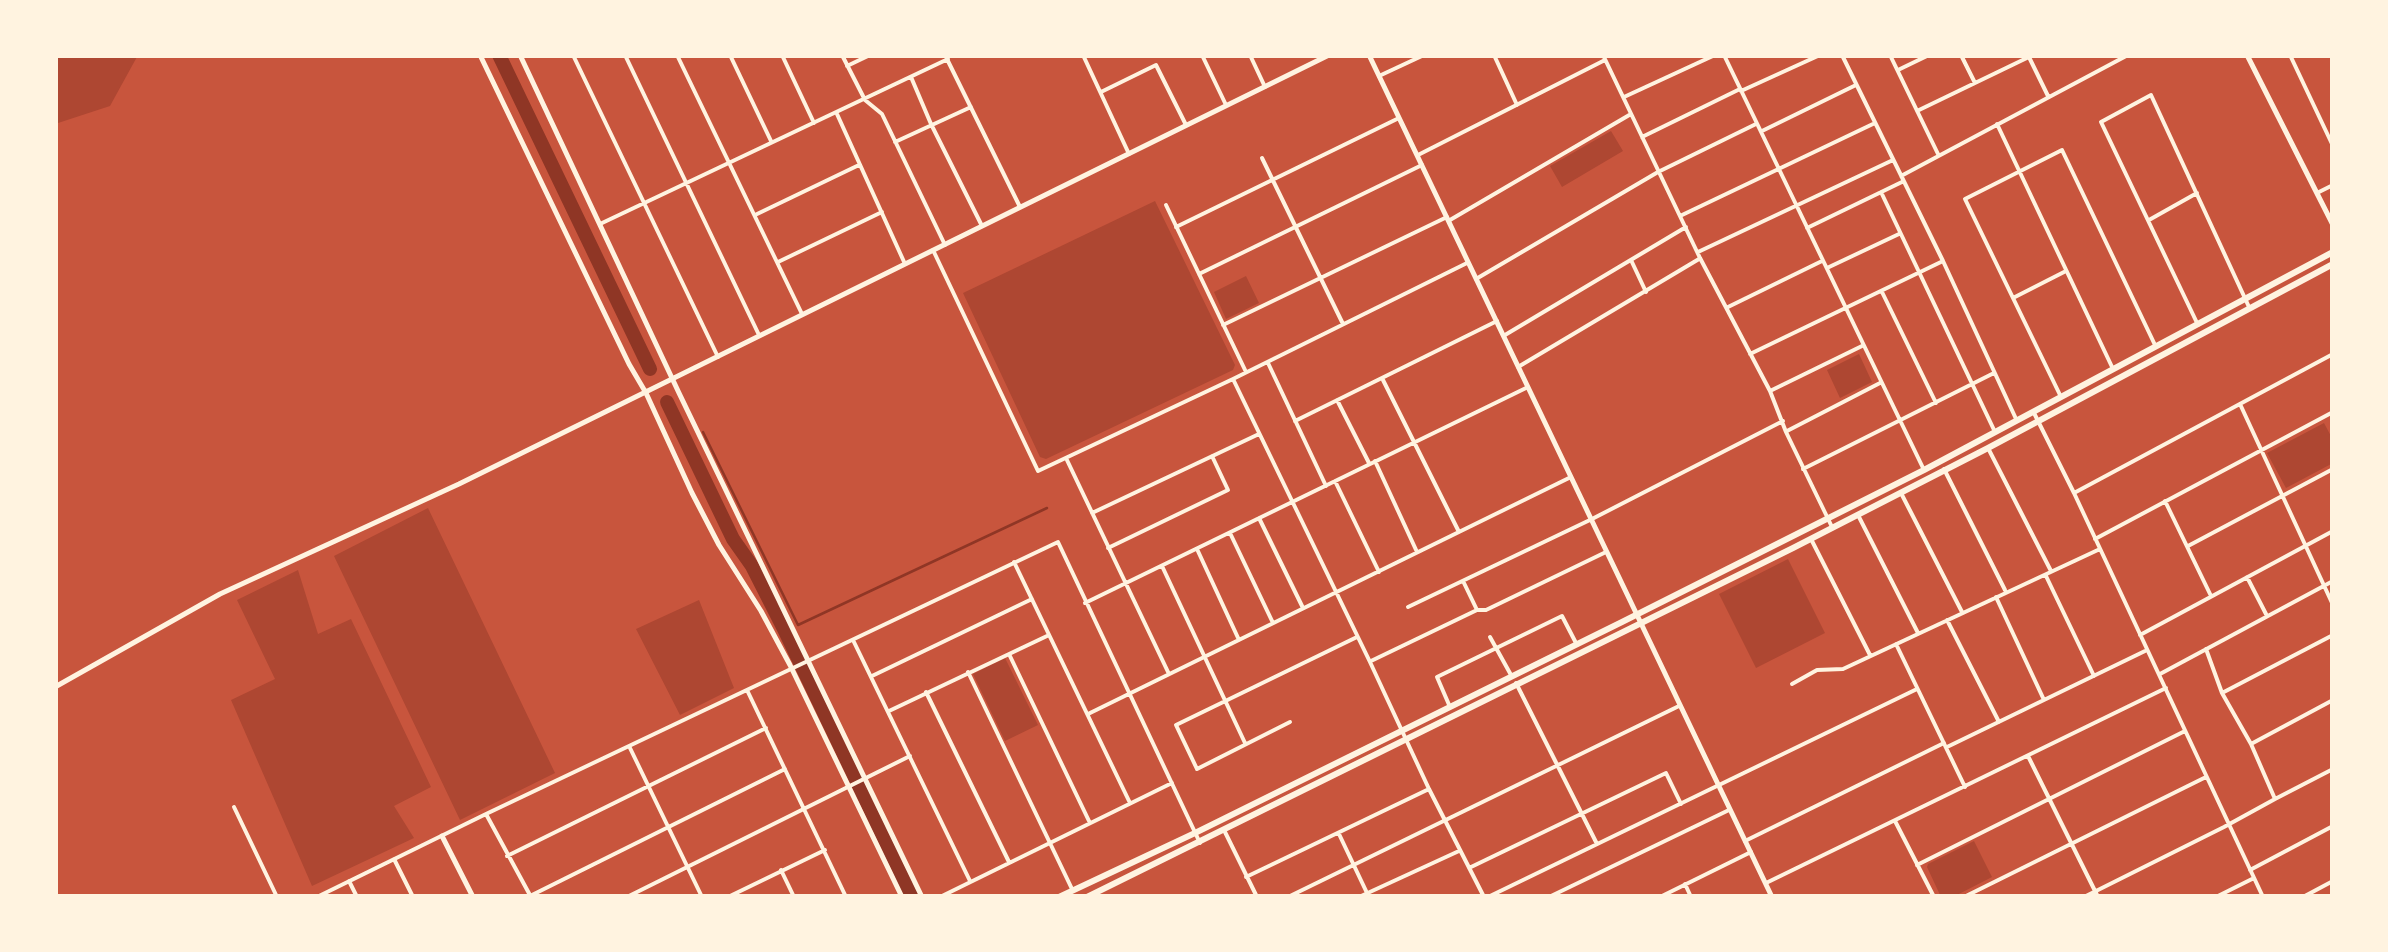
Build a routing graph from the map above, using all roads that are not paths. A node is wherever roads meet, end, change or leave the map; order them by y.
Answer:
1 (480, 55) edge
2 (520, 55) edge
3 (573, 55) edge
4 (626, 55) edge
5 (678, 55) edge
6 (730, 55) edge
7 (782, 55) edge
8 (842, 55) edge
9 (870, 55) edge
10 (1083, 55) edge
11 (1202, 55) edge
12 (1250, 55) edge
13 (1329, 55) edge
14 (1369, 55) edge
15 (1424, 55) edge
16 (1494, 55) edge
17 (1715, 55) edge
18 (1724, 55) edge
19 (1820, 55) edge
20 (1842, 55) edge
21 (1890, 55) edge
22 (1929, 55) edge
23 (1961, 55) edge
24 (2128, 55) edge
25 (2248, 55) edge
26 (2290, 55) edge
27 (2030, 56) edge
28 (947, 57) edge
29 (1604, 58) edge
30 (848, 66) junction
31 (1898, 70) junction
32 (1380, 76) junction
33 (911, 77) junction
34 (1975, 83) junction
35 (1856, 85) junction
36 (1266, 87) junction
37 (1740, 90) junction
38 (1101, 92) junction
39 (2048, 97) junction
40 (1624, 98) junction
41 (864, 100) junction
42 (1226, 105) junction
43 (1516, 105) junction
44 (970, 107) junction
45 (837, 112) junction
46 (1917, 112) junction
47 (1631, 114) junction
48 (1399, 118) junction
49 (814, 123) junction
50 (1875, 123) junction
51 (931, 124) junction
52 (1756, 124) junction
53 (1997, 124) junction
54 (1186, 125) junction
55 (1760, 132) junction
56 (1642, 137) junction
57 (895, 142) junction
58 (772, 143) junction
59 (2333, 146) edge
60 (1129, 154) junction
61 (1418, 155) junction
62 (1939, 156) junction
63 (1262, 158) dead end
64 (1893, 160) junction
65 (730, 163) junction
66 (860, 165) junction
67 (1422, 165) junction
68 (1779, 170) junction
69 (2018, 171) junction
70 (1658, 172) junction
71 (1903, 178) junction
72 (1272, 180) junction
73 (688, 183) junction
74 (2333, 185) edge
75 (1881, 192) junction
76 (2197, 193) junction
77 (2317, 193) junction
78 (644, 203) junction
79 (1166, 206) dead end
80 (1796, 207) junction
81 (1021, 208) junction
82 (882, 212) junction
83 (755, 214) junction
84 (1680, 216) junction
85 (1448, 219) junction
86 (2149, 220) junction
87 (600, 224) junction
88 (2333, 226) edge
89 (982, 227) junction
90 (1176, 227) junction
91 (1296, 227) junction
92 (1686, 227) junction
93 (1807, 228) junction
94 (1899, 234) junction
95 (945, 244) junction
96 (933, 250) junction
97 (2333, 252) edge
98 (1699, 255) junction
99 (1630, 260) junction
100 (1822, 261) junction
101 (778, 262) junction
102 (1944, 262) junction
103 (1467, 263) junction
104 (906, 264) junction
105 (2333, 264) edge
106 (1826, 268) junction
107 (2066, 271) junction
108 (1919, 272) junction
109 (1199, 274) junction
110 (1321, 279) junction
111 (1475, 280) junction
112 (1646, 292) junction
113 (1882, 292) junction
114 (2013, 298) junction
115 (2246, 298) junction
116 (1726, 308) junction
117 (1846, 308) junction
118 (2250, 308) junction
119 (802, 314) junction
120 (1497, 321) junction
121 (1343, 324) junction
122 (1223, 325) junction
123 (2198, 325) junction
124 (760, 336) junction
125 (1504, 336) junction
126 (1862, 346) junction
127 (2156, 347) junction
128 (1750, 354) junction
129 (2333, 354) edge
130 (718, 357) junction
131 (1267, 362) junction
132 (1518, 367) junction
133 (2114, 370) junction
134 (1246, 372) junction
135 (1994, 373) junction
136 (1382, 378) junction
137 (1233, 379) junction
138 (672, 380) junction
139 (1880, 383) junction
140 (1974, 384) junction
141 (1528, 387) junction
142 (1770, 391) junction
143 (646, 393) junction
144 (2061, 397) junction
145 (1337, 400) junction
146 (1936, 402) junction
147 (2240, 404) junction
148 (2034, 412) junction
149 (2333, 412) edge
150 (1295, 421) junction
151 (1783, 421) junction
152 (2038, 421) junction
153 (1899, 422) junction
154 (2018, 422) junction
155 (1786, 432) junction
156 (1260, 433) junction
157 (1996, 433) junction
158 (1415, 442) junction
159 (1988, 448) junction
160 (2261, 450) junction
161 (1212, 456) junction
162 (1066, 458) junction
163 (1372, 463) junction
164 (1803, 469) junction
165 (2333, 469) edge
166 (1924, 470) junction
167 (1944, 470) junction
168 (1571, 477) junction
169 (1335, 481) junction
170 (1326, 486) junction
171 (1901, 493) junction
172 (2074, 493) junction
173 (2282, 496) junction
174 (1292, 502) junction
175 (2165, 502) junction
176 (1092, 513) junction
177 (1858, 515) junction
178 (1259, 518) junction
179 (1828, 518) junction
180 (1592, 519) junction
181 (1832, 528) junction
182 (2333, 530) edge
183 (1459, 532) junction
184 (1230, 533) junction
185 (1812, 539) junction
186 (2095, 539) junction
187 (2188, 546) junction
188 (2304, 546) junction
189 (1108, 548) junction
190 (1197, 549) junction
191 (2100, 549) junction
192 (1418, 552) junction
193 (1606, 552) junction
194 (1014, 562) junction
195 (1162, 566) junction
196 (1379, 572) junction
197 (2048, 573) junction
198 (2247, 578) junction
199 (1463, 581) junction
200 (2333, 581) edge
201 (1126, 583) junction
202 (2324, 586) junction
203 (1336, 592) junction
204 (2006, 592) junction
205 (1996, 597) junction
206 (2211, 597) junction
207 (1032, 599) junction
208 (1085, 603) junction
209 (2333, 605) edge
210 (1408, 607) dead end
211 (1304, 608) junction
212 (1477, 610) junction
213 (1962, 612) junction
214 (1636, 615) junction
215 (2268, 616) junction
216 (1947, 620) junction
217 (1273, 624) junction
218 (1640, 625) junction
219 (1918, 634) junction
220 (1048, 635) junction
221 (2140, 635) junction
222 (2333, 635) edge
223 (1358, 637) junction
224 (1490, 637) dead end
225 (853, 640) junction
226 (1239, 640) junction
227 (1577, 644) junction
228 (1896, 644) junction
229 (1496, 648) junction
230 (2147, 650) junction
231 (2206, 650) junction
232 (1009, 654) junction
233 (1870, 656) junction
234 (1204, 657) junction
235 (807, 662) junction
236 (1370, 662) junction
237 (794, 668) junction
238 (968, 672) junction
239 (1169, 674) junction
240 (2160, 674) junction
241 (872, 676) junction
242 (2094, 676) junction
243 (1512, 677) junction
244 (1792, 684) dead end
245 (1517, 686) junction
246 (55, 688) edge
247 (2166, 688) junction
248 (1918, 689) junction
249 (748, 690) junction
250 (926, 692) junction
251 (2222, 692) junction
252 (1129, 694) junction
253 (2044, 700) junction
254 (2333, 700) edge
255 (1226, 702) junction
256 (1681, 705) junction
257 (1450, 707) junction
258 (889, 711) junction
259 (1088, 714) junction
260 (1290, 722) dead end
261 (1999, 722) junction
262 (766, 728) junction
263 (1401, 731) junction
264 (2185, 731) junction
265 (1406, 740) junction
266 (1245, 744) junction
267 (2251, 744) junction
268 (1946, 745) junction
269 (629, 747) junction
270 (910, 756) junction
271 (2028, 756) junction
272 (1558, 765) junction
273 (786, 768) junction
274 (2331, 770) edge
275 (2206, 777) junction
276 (2333, 778) edge
277 (863, 780) junction
278 (1172, 783) junction
279 (1719, 785) junction
280 (851, 786) junction
281 (1965, 786) junction
282 (649, 787) junction
283 (1429, 789) junction
284 (2048, 798) junction
285 (2275, 798) junction
286 (1130, 803) junction
287 (1682, 804) junction
288 (234, 808) dead end
289 (806, 809) junction
290 (1730, 809) junction
291 (1582, 813) junction
292 (486, 814) junction
293 (1445, 820) junction
294 (1895, 821) junction
295 (1090, 823) junction
296 (2229, 825) junction
297 (2333, 826) edge
298 (668, 827) junction
299 (1224, 830) junction
300 (1195, 833) junction
301 (1339, 834) junction
302 (442, 836) junction
303 (1745, 841) junction
304 (1051, 843) junction
305 (1200, 843) junction
306 (1598, 844) junction
307 (2071, 844) junction
308 (824, 850) junction
309 (1460, 851) junction
310 (1751, 852) junction
311 (507, 856) junction
312 (394, 858) junction
313 (1009, 862) junction
314 (1917, 864) junction
315 (1354, 865) junction
316 (687, 867) junction
317 (1469, 868) junction
318 (781, 870) junction
319 (2250, 870) junction
320 (1246, 878) junction
321 (2254, 878) junction
322 (349, 881) junction
323 (970, 882) junction
324 (2333, 882) edge
325 (1766, 883) junction
326 (1685, 884) junction
327 (1073, 890) junction
328 (1367, 894) junction
329 (2096, 894) edge
330 (530, 896) edge
331 (278, 897) edge
332 (317, 897) edge
333 (357, 897) edge
334 (412, 897) edge
335 (473, 897) edge
336 (627, 897) edge
337 (702, 897) edge
338 (728, 897) edge
339 (794, 897) edge
340 (846, 897) edge
341 (902, 897) edge
342 (922, 897) edge
343 (940, 897) edge
344 (1060, 897) edge
345 (1087, 897) edge
346 (1256, 897) edge
347 (1288, 897) edge
348 (1359, 897) edge
349 (1486, 897) edge
350 (1549, 897) edge
351 (1660, 897) edge
352 (1691, 897) edge
353 (1772, 897) edge
354 (1934, 897) edge
355 (1964, 897) edge
356 (2084, 897) edge
357 (2216, 897) edge
358 (2262, 897) edge
359 (2303, 897) edge

1 - 143 street
2 - 87 street
3 - 78 street
4 - 73 street
5 - 65 street
6 - 58 street
7 - 49 street
8 - 30 street
9 - 30 street
10 - 38 street
11 - 42 street
12 - 36 street
13 - 36 street
14 - 32 street
15 - 32 street
16 - 43 street
17 - 40 street
18 - 37 street
19 - 37 street
20 - 35 street
21 - 31 street
22 - 31 street
23 - 34 street
24 - 39 street
25 - 77 street
26 - 59 street
27 - 34 street
27 - 39 street
28 - 33 street
28 - 44 street
29 - 40 street
29 - 43 street
30 - 41 street
31 - 46 street
32 - 48 street
33 - 41 street
33 - 51 street
34 - 46 street
35 - 50 street
35 - 55 street
36 - 42 street
37 - 52 street
37 - 56 street
38 - 54 street
38 - 60 street
39 - 53 street
40 - 47 street
41 - 45 street
41 - 57 street
42 - 54 street
43 - 61 street
44 - 51 street
44 - 81 street
45 - 49 street
45 - 66 street
46 - 62 street
47 - 56 street
47 - 85 street
48 - 61 street
48 - 72 street
49 - 58 street
50 - 64 street
50 - 68 street
51 - 57 street
51 - 89 street
52 - 55 street
52 - 70 street
53 - 62 street
53 - 69 street
54 - 60 street
55 - 68 street
56 - 70 street
57 - 95 street
58 - 65 street
60 - 81 street
61 - 67 street
62 - 71 street
63 - 72 street
64 - 71 street
64 - 80 street
65 - 73 street
65 - 83 street
66 - 82 street
66 - 83 street
67 - 85 street
67 - 91 street
68 - 80 street
68 - 84 street
69 - 107 street
69 - 114 street
69 - 127 street
70 - 84 street
70 - 111 street
71 - 75 street
71 - 102 street
72 - 90 street
72 - 91 street
73 - 78 street
73 - 124 street
74 - 77 street
75 - 93 street
75 - 94 street
76 - 86 street
76 - 86 street
76 - 115 street
77 - 88 street
78 - 87 street
78 - 130 street
79 - 90 street
80 - 93 street
80 - 98 street
81 - 89 street
82 - 101 street
82 - 104 street
83 - 101 street
84 - 92 street
85 - 103 street
85 - 110 street
86 - 123 street
87 - 138 street
89 - 95 street
90 - 109 street
91 - 109 street
91 - 110 street
92 - 98 street
92 - 99 street
93 - 100 street
94 - 106 street
94 - 108 street
95 - 96 street
96 - 104 street
96 - 162 street
97 - 115 main road
98 - 112 street
98 - 116 street
99 - 112 street
99 - 125 street
100 - 106 street
100 - 116 street
101 - 119 street
102 - 108 street
102 - 135 street
103 - 111 street
103 - 121 street
104 - 119 street
105 - 118 main road
106 - 117 street
107 - 114 street
107 - 133 street
108 - 113 street
108 - 140 street
109 - 122 street
110 - 121 street
110 - 122 street
111 - 120 street
112 - 132 street
113 - 117 street
113 - 146 street
114 - 144 street
115 - 118 street
115 - 123 main road
116 - 128 street
117 - 126 street
117 - 128 street
118 - 152 main road
119 - 124 street
120 - 125 street
120 - 136 street
121 - 131 street
122 - 134 street
123 - 127 main road
124 - 130 street
125 - 132 street
126 - 139 street
126 - 142 street
127 - 133 main road
128 - 142 street
129 - 147 street
130 - 138 street
131 - 134 street
131 - 150 street
132 - 141 street
133 - 144 main road
134 - 137 street
135 - 140 street
135 - 154 street
136 - 145 street
136 - 158 street
137 - 156 street
137 - 162 street
138 - 143 street
138 - 235 street
139 - 153 street
139 - 155 street
140 - 146 street
140 - 157 street
141 - 158 street
141 - 168 street
142 - 151 street
143 - 237 street
143 - 246 street
144 - 148 main road
145 - 150 street
145 - 163 street
146 - 153 street
147 - 160 street
147 - 172 street
148 - 152 street
148 - 154 main road
149 - 160 street
150 - 170 street
151 - 155 street
151 - 180 street
152 - 159 main road
152 - 172 street
153 - 164 street
153 - 166 street
154 - 157 main road
155 - 164 street
156 - 161 street
156 - 174 street
157 - 166 main road
158 - 163 street
158 - 183 street
159 - 167 main road
159 - 197 street
160 - 173 street
160 - 175 street
161 - 176 street
161 - 189 street
162 - 176 street
163 - 169 street
163 - 192 street
164 - 179 street
165 - 173 street
166 - 179 main road
167 - 171 main road
167 - 204 street
168 - 180 street
168 - 183 street
169 - 170 street
169 - 196 street
170 - 174 street
171 - 177 main road
171 - 213 street
172 - 186 street
173 - 187 street
173 - 188 street
174 - 178 street
174 - 203 street
175 - 186 street
175 - 187 street
176 - 189 street
177 - 181 main road
177 - 219 street
178 - 184 street
178 - 211 street
179 - 181 street
179 - 214 main road
180 - 193 street
180 - 199 street
181 - 185 main road
182 - 188 street
183 - 192 street
184 - 190 street
184 - 217 street
185 - 218 main road
185 - 233 street
186 - 191 street
187 - 206 street
188 - 198 street
188 - 202 street
189 - 201 street
190 - 195 street
190 - 226 street
191 - 197 street
191 - 221 street
192 - 196 street
193 - 212 street
193 - 214 street
194 - 207 street
194 - 208 street
194 - 225 street
195 - 201 street
195 - 234 street
196 - 203 street
197 - 204 street
197 - 242 street
198 - 206 street
198 - 215 street
199 - 210 street
199 - 212 street
200 - 202 street
201 - 208 street
201 - 239 street
202 - 209 street
202 - 215 street
203 - 211 street
203 - 223 street
204 - 205 street
205 - 213 street
205 - 253 street
206 - 221 street
207 - 220 street
207 - 241 street
208 - 252 street
211 - 217 street
212 - 236 street
213 - 216 street
214 - 218 street
214 - 227 main road
215 - 231 street
216 - 219 street
216 - 261 street
217 - 226 street
218 - 245 main road
218 - 256 street
219 - 228 street
220 - 232 street
220 - 259 street
221 - 230 street
222 - 251 street
223 - 236 street
223 - 255 street
224 - 229 street
225 - 235 street
225 - 241 street
226 - 234 street
227 - 229 street
227 - 243 main road
228 - 233 street
228 - 248 street
229 - 243 street
229 - 257 street
230 - 240 street
230 - 242 street
231 - 240 street
231 - 251 street
232 - 238 street
232 - 295 street
233 - 244 street
234 - 239 street
234 - 255 street
235 - 237 street
235 - 277 street
236 - 263 street
237 - 249 street
237 - 280 street
238 - 250 street
238 - 304 street
239 - 252 street
240 - 247 street
241 - 258 street
242 - 253 street
243 - 245 street
243 - 257 main road
245 - 265 main road
245 - 272 street
247 - 264 street
247 - 271 street
248 - 268 street
248 - 279 street
249 - 262 street
249 - 269 street
250 - 258 street
250 - 313 street
251 - 267 street
252 - 259 street
252 - 278 street
253 - 261 street
254 - 267 street
255 - 266 street
255 - 266 street
256 - 272 street
256 - 279 street
257 - 263 main road
258 - 270 street
259 - 286 street
260 - 266 street
261 - 268 street
262 - 273 street
262 - 282 street
263 - 265 street
263 - 300 main road
264 - 275 street
264 - 284 street
265 - 283 street
265 - 299 main road
267 - 285 street
268 - 281 street
268 - 303 street
269 - 282 street
269 - 292 street
270 - 277 street
270 - 323 street
271 - 281 street
271 - 284 street
272 - 291 street
272 - 293 street
273 - 289 street
273 - 298 street
274 - 276 street
274 - 285 street
275 - 296 street
275 - 307 street
277 - 280 street
277 - 342 street
278 - 286 street
278 - 300 street
279 - 287 street
279 - 290 street
280 - 289 street
280 - 341 street
281 - 294 street
282 - 298 street
282 - 311 street
283 - 293 street
283 - 301 street
284 - 307 street
284 - 314 street
285 - 296 street
286 - 295 street
287 - 291 street
287 - 306 street
288 - 331 street
289 - 308 street
289 - 316 street
290 - 303 street
290 - 350 street
291 - 306 street
291 - 317 street
292 - 302 street
292 - 311 street
293 - 309 street
293 - 315 street
294 - 314 street
294 - 325 street
295 - 304 street
296 - 319 street
296 - 329 street
297 - 319 street
298 - 316 street
298 - 330 street
299 - 305 main road
299 - 320 street
300 - 305 street
300 - 327 main road
301 - 315 street
301 - 320 street
302 - 312 street
302 - 335 street
303 - 310 street
304 - 313 street
304 - 327 street
305 - 345 main road
306 - 349 street
307 - 329 street
307 - 355 street
308 - 318 street
308 - 340 street
309 - 317 street
309 - 328 street
310 - 325 street
310 - 326 street
311 - 330 street
312 - 322 street
312 - 334 street
313 - 323 street
314 - 354 street
315 - 328 street
315 - 347 street
316 - 336 street
316 - 337 street
317 - 349 street
318 - 338 street
318 - 339 street
319 - 321 street
320 - 346 street
321 - 357 street
321 - 358 street
322 - 332 street
322 - 333 street
323 - 343 street
324 - 359 street
325 - 353 street
326 - 351 street
326 - 352 street
327 - 344 main road
328 - 348 street
329 - 356 street

